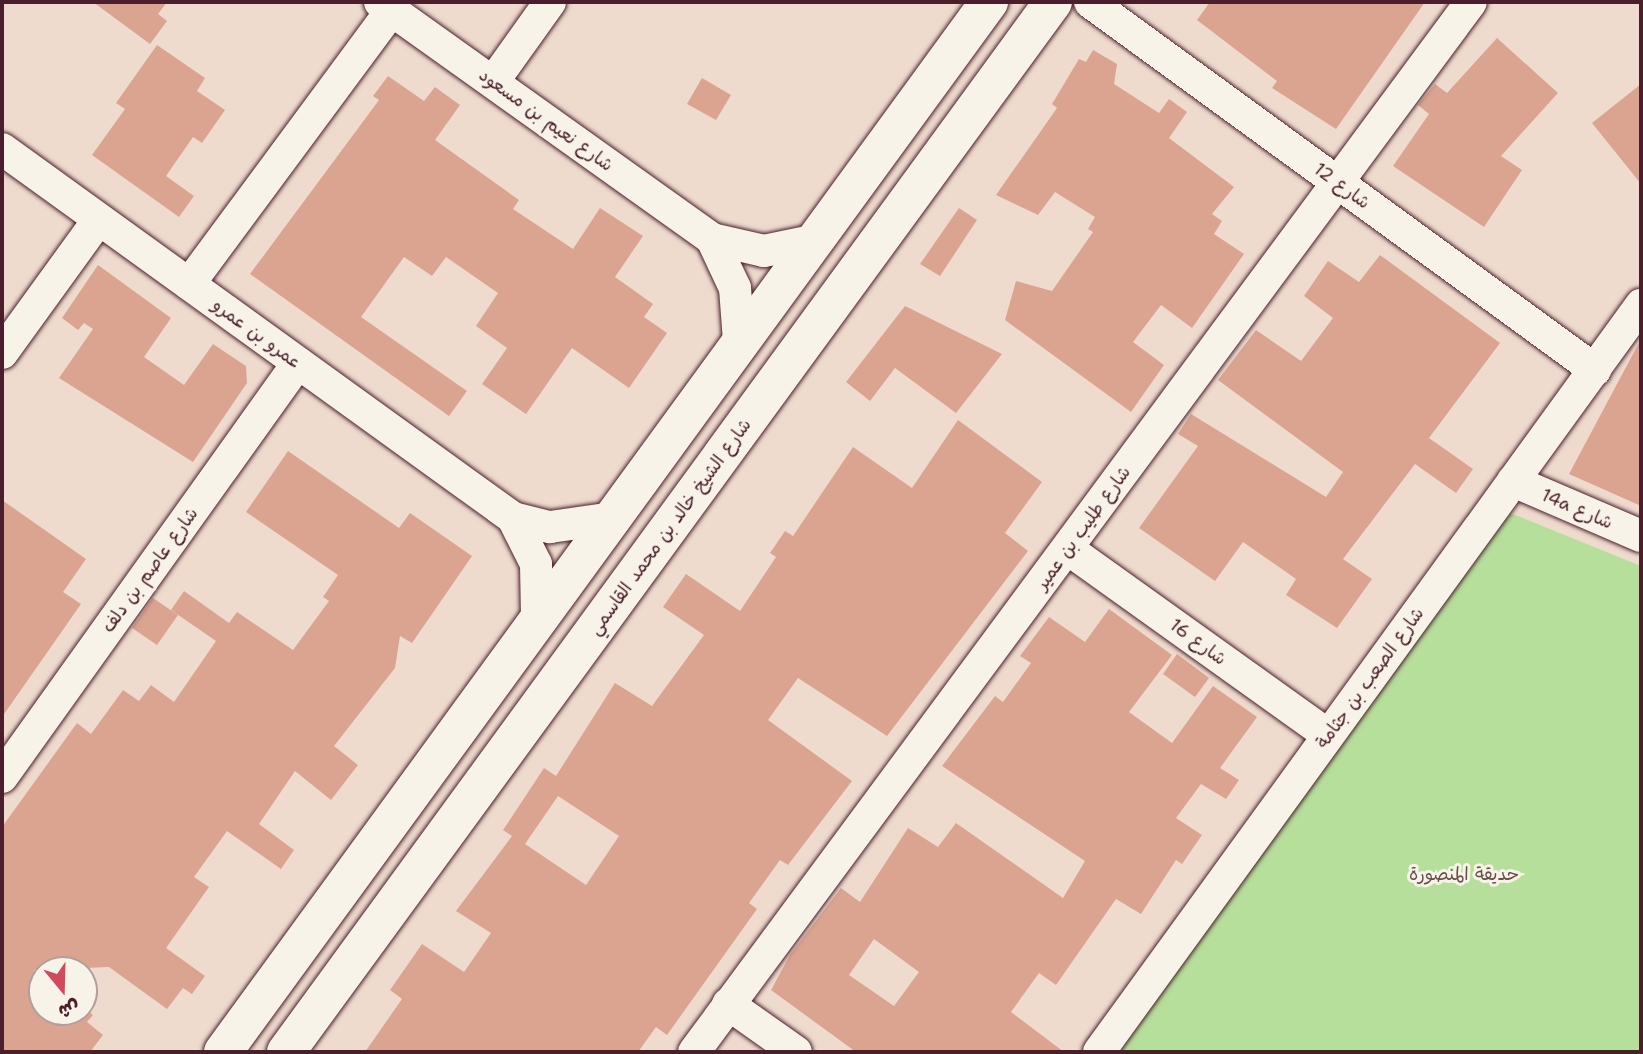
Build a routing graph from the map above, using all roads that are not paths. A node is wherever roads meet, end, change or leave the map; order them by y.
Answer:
1 (550, 2) edge
2 (989, 2) edge
3 (1053, 2) edge
4 (1090, 2) edge
5 (1471, 2) edge
6 (386, 6) edge
7 (493, 82) junction
8 (2, 149) edge
9 (1336, 182) junction
10 (99, 219) junction
11 (712, 239) junction
12 (816, 240) junction
13 (189, 284) junction
14 (1641, 305) edge
15 (739, 341) junction
16 (2, 353) edge
17 (298, 363) junction
18 (1595, 370) junction
19 (1513, 481) junction
20 (513, 518) junction
21 (607, 519) junction
22 (1641, 536) edge
23 (1068, 549) junction
24 (537, 615) junction
25 (1328, 735) junction
26 (2, 777) edge
27 (728, 1004) junction
28 (223, 1052) edge
29 (286, 1052) edge
30 (694, 1052) edge
31 (796, 1052) edge
32 (1099, 1052) edge

1 - 7 street
2 - 12 main road
3 - 29 main road, شارع الشيخ خالد بن محمد القاسمي
4 - 9 street, شارع 12
5 - 9 street, شارع طليب بن عمير
6 - 7 street, شارع نعيم بن مسعود
6 - 13 street
7 - 11 street, شارع نعيم بن مسعود
8 - 10 street, عمرو بن عمرو
9 - 18 street, شارع 12
9 - 23 street, شارع طليب بن عمير
10 - 13 street, عمرو بن عمرو
10 - 16 street
11 - 12 street, شارع نعيم بن مسعود
11 - 15 street, شارع نعيم بن مسعود
12 - 15 main road
13 - 17 street, عمرو بن عمرو
14 - 18 street, شارع الصعب بن جثامة
15 - 21 main road
17 - 20 street, عمرو بن عمرو
17 - 26 street, شارع عاصم بن دلف
18 - 19 street, شارع الصعب بن جثامة
19 - 22 street, 14a شارع
19 - 25 street, شارع الصعب بن جثامة
20 - 21 street, عمرو بن عمرو
20 - 24 street, عمرو بن عمرو
21 - 24 main road
23 - 25 street, شارع 16
23 - 27 street, شارع طليب بن عمير
24 - 28 main road
25 - 32 street, شارع الصعب بن جثامة
27 - 30 street, شارع طليب بن عمير
27 - 31 street

